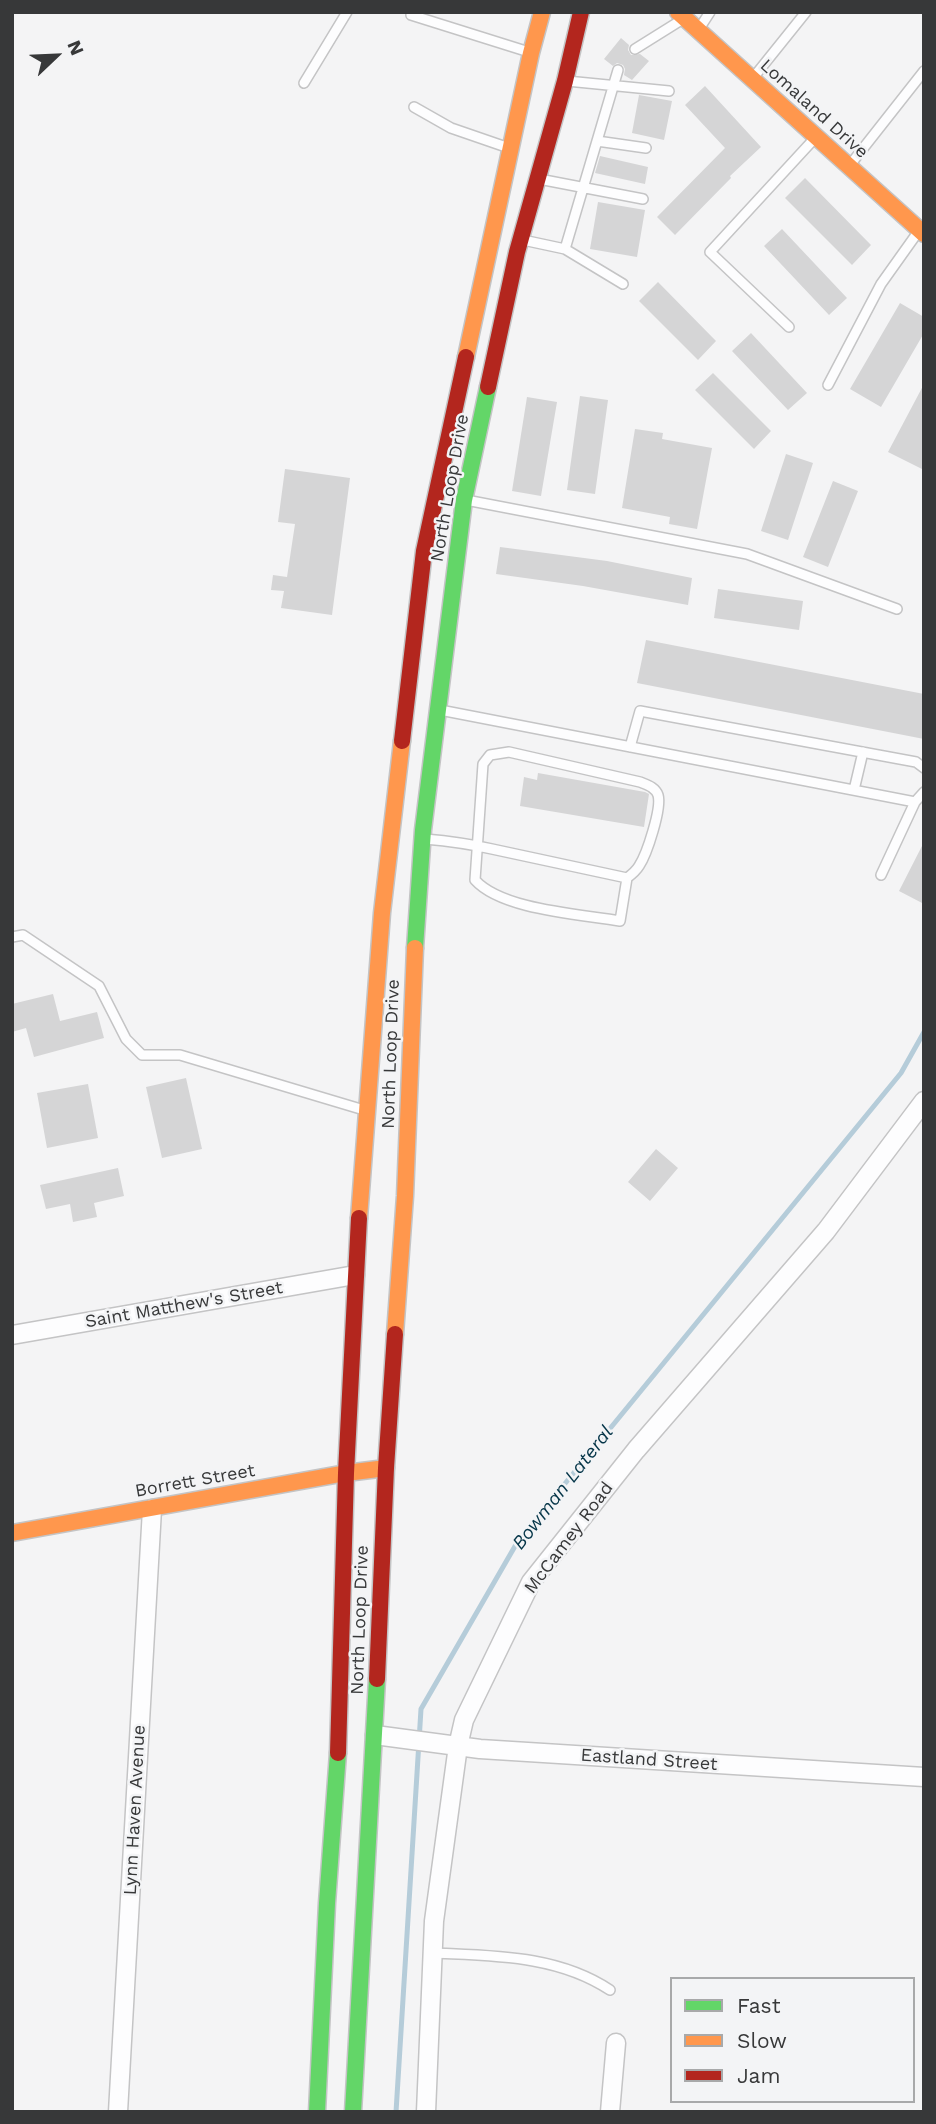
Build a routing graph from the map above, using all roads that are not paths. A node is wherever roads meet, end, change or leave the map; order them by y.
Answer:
1 (347, 12) edge
2 (542, 12) edge
3 (581, 12) edge
4 (709, 12) edge
5 (806, 12) edge
6 (410, 13) edge
7 (598, 14) edge
8 (681, 15) edge
9 (698, 31) junction
10 (573, 46) junction
11 (635, 49) dead end
12 (531, 53) junction
13 (618, 70) dead end
14 (924, 71) edge
15 (752, 79) junction
16 (565, 81) junction
17 (304, 83) dead end
18 (612, 85) junction
19 (669, 91) dead end
20 (414, 107) dead end
21 (816, 137) junction
22 (597, 141) junction
23 (511, 148) junction
24 (646, 148) dead end
25 (849, 166) junction
26 (538, 179) junction
27 (583, 187) junction
28 (643, 199) dead end
29 (922, 232) edge
30 (520, 239) junction
31 (565, 249) junction
32 (623, 284) dead end
33 (789, 327) dead end
34 (828, 385) dead end
35 (464, 500) junction
36 (897, 609) dead end
37 (438, 710) junction
38 (630, 747) junction
39 (863, 752) junction
40 (924, 768) edge
41 (853, 790) junction
42 (924, 792) edge
43 (915, 802) junction
44 (423, 839) junction
45 (477, 845) junction
46 (881, 875) dead end
47 (627, 878) junction
48 (12, 937) edge
49 (395, 982) junction
50 (924, 1101) edge
51 (367, 1111) junction
52 (355, 1275) junction
53 (12, 1335) edge
54 (386, 1468) junction
55 (346, 1473) junction
56 (152, 1509) junction
57 (12, 1533) edge
58 (375, 1735) junction
59 (453, 1745) junction
60 (924, 1777) edge
61 (433, 1952) junction
62 (610, 1990) dead end
63 (616, 2043) dead end
64 (118, 2112) edge
65 (317, 2112) edge
66 (353, 2112) edge
67 (426, 2112) edge
68 (610, 2112) edge

1 - 17 lane
2 - 12 main road, North Loop Drive
3 - 10 main road, North Loop Drive
4 - 9 lane
5 - 15 lane
6 - 12 lane
7 - 10 main road
8 - 9 main road, Lomaland Drive
8 - 11 lane
9 - 15 main road, Lomaland Drive
10 - 16 main road, North Loop Drive
12 - 23 main road, North Loop Drive
13 - 18 lane
14 - 25 lane
15 - 21 main road, Lomaland Drive
16 - 18 lane
16 - 26 main road, North Loop Drive
18 - 19 lane
18 - 22 lane
20 - 23 lane
21 - 25 main road, Lomaland Drive
21 - 33 lane
22 - 24 lane
22 - 27 lane
23 - 49 main road, North Loop Drive
25 - 29 main road, Lomaland Drive
26 - 27 lane
26 - 30 main road, North Loop Drive
27 - 28 lane
27 - 31 lane
29 - 34 lane
30 - 31 lane
30 - 35 main road, North Loop Drive
31 - 32 lane
35 - 36 lane
35 - 37 main road, North Loop Drive
37 - 38 lane
37 - 44 main road, North Loop Drive
38 - 39 lane
38 - 41 lane
39 - 40 lane
39 - 41 lane
41 - 43 lane
42 - 43 lane
43 - 46 lane
44 - 45 lane
44 - 49 main road, North Loop Drive
45 - 47 lane
45 - 47 lane
45 - 47 lane
48 - 51 lane
49 - 51 main road, North Loop Drive
49 - 54 main road, North Loop Drive
50 - 59 street, McCamey Road
51 - 52 main road, North Loop Drive
52 - 53 street, Saint Matthew's Street
52 - 55 main road, North Loop Drive
54 - 55 main road, Borrett Street
54 - 58 main road, North Loop Drive
55 - 56 main road, Borrett Street
55 - 65 main road, North Loop Drive
56 - 57 main road, Borrett Street
56 - 64 street, Lynn Haven Avenue
58 - 59 street, Eastland Street
58 - 66 main road, North Loop Drive
59 - 60 street, Eastland Street
59 - 61 street, McCamey Road
61 - 62 lane
61 - 67 street, McCamey Road
63 - 68 street

